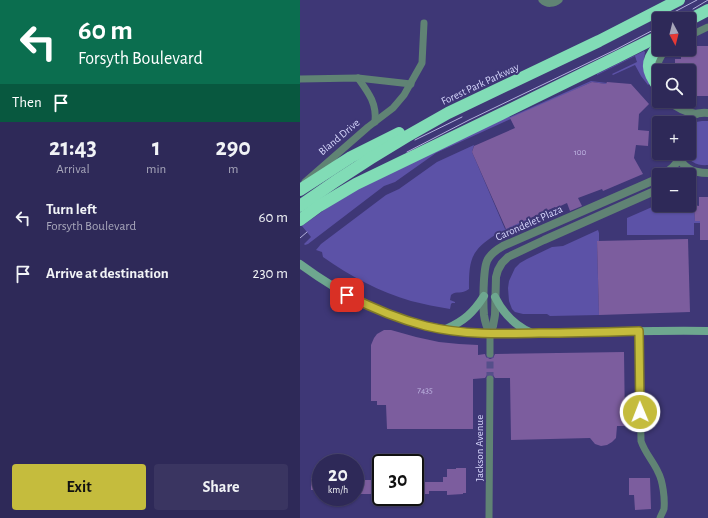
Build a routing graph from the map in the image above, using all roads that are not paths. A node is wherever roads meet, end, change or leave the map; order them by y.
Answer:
1 (542, 0) edge
2 (679, 0) edge
3 (556, 2) edge
4 (707, 11) edge
5 (696, 18) edge
6 (424, 23) dead end
7 (708, 26) edge
8 (696, 32) edge
9 (652, 39) edge
10 (652, 53) edge
11 (358, 78) junction
12 (300, 79) edge
13 (652, 79) edge
14 (411, 84) junction
15 (679, 108) edge
16 (448, 113) junction
17 (708, 113) edge
18 (696, 114) junction
19 (690, 116) edge
20 (375, 122) junction
21 (681, 160) edge
22 (688, 168) edge
23 (696, 171) edge
24 (708, 173) edge
25 (652, 181) edge
26 (300, 186) edge
27 (300, 190) edge
28 (652, 192) edge
29 (300, 206) edge
30 (300, 220) edge
31 (300, 264) edge
32 (484, 296) junction
33 (495, 297) junction
34 (445, 329) junction
35 (639, 331) junction
36 (708, 331) edge
37 (490, 333) junction
38 (532, 333) junction
39 (490, 354) tunnel mouth
40 (490, 379) tunnel mouth
41 (489, 518) edge
42 (660, 518) edge

1 - 3 street
2 - 16 highway, Forest Park Parkway
4 - 5 highway
6 - 14 street, Bland Drive
7 - 8 street
9 - 30 highway
10 - 13 highway
11 - 12 street
11 - 14 street
11 - 20 street, Bland Drive
14 - 20 street, Bland Drive
15 - 18 street
16 - 27 highway
16 - 29 highway, Forest Park Parkway
17 - 18 street
18 - 19 street
20 - 26 street, Bland Drive
21 - 22 street
23 - 24 street
25 - 32 street, Carondelet Plaza
28 - 33 street, Carondelet Plaza
31 - 34 main road
32 - 34 main road
32 - 37 street, Carondelet Plaza
33 - 37 street, Carondelet Plaza
33 - 38 main road
34 - 37 main road
35 - 36 main road
35 - 38 main road
35 - 42 street
37 - 38 main road
37 - 39 street
40 - 41 street, Jackson Avenue

